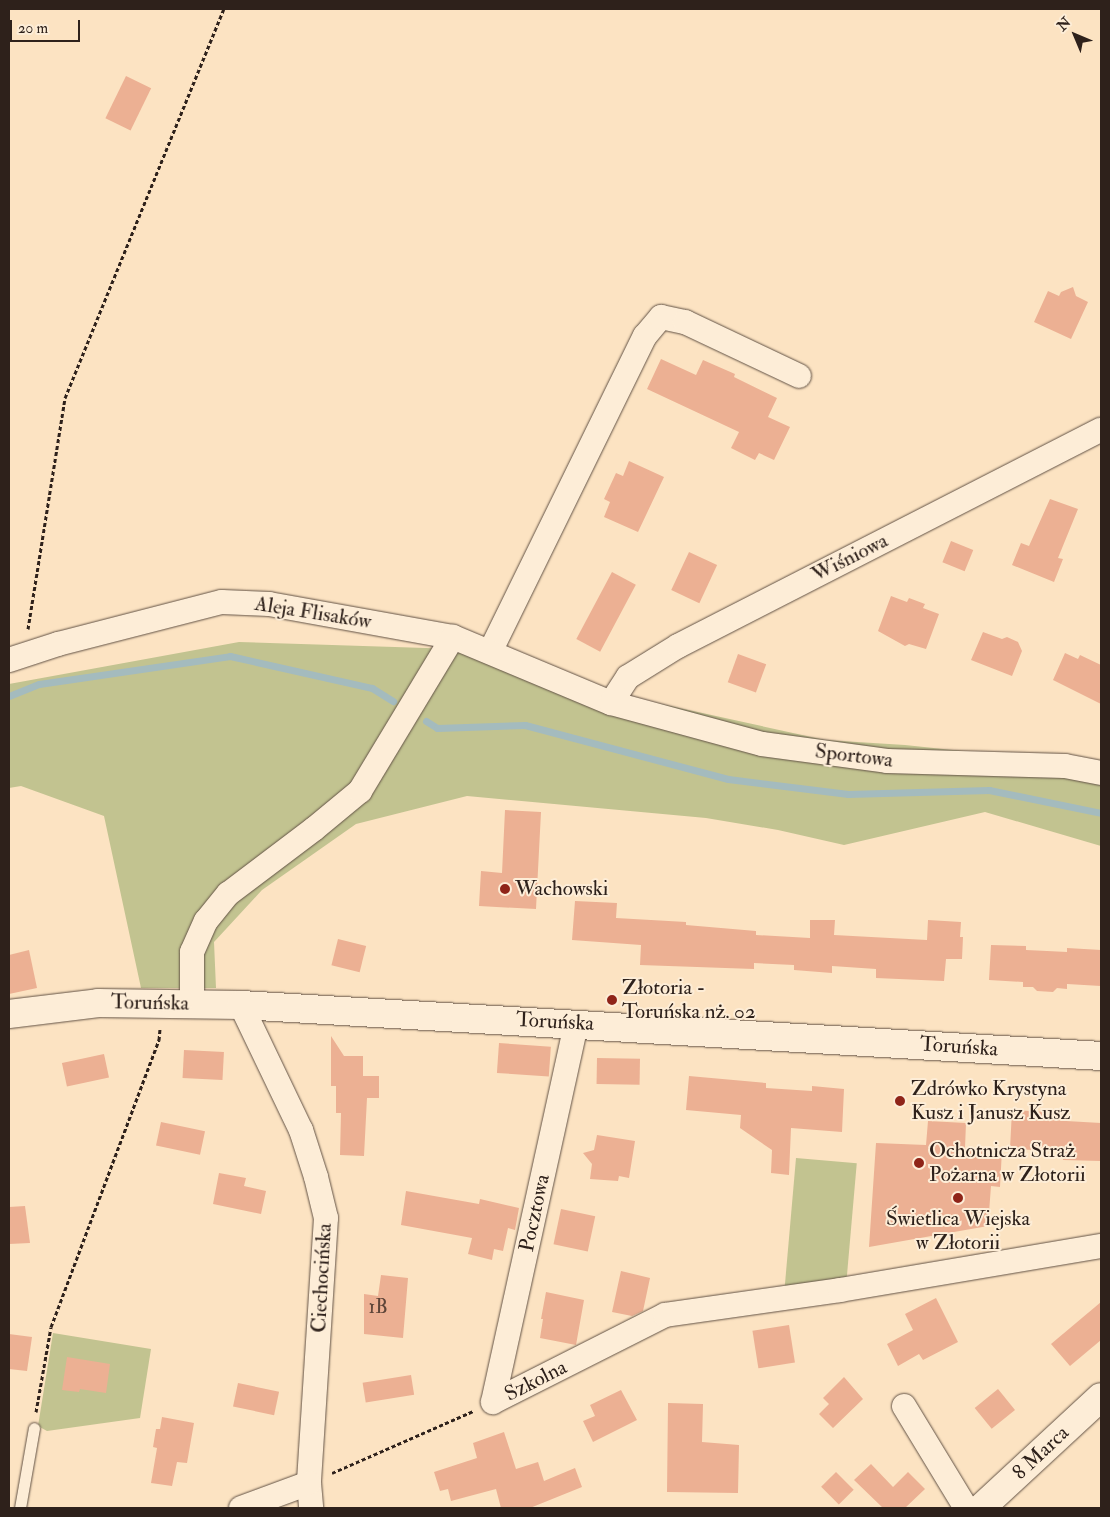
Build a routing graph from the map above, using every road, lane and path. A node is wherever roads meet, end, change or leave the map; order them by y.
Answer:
1 (224, 9) edge
2 (799, 376) dead end
3 (1101, 430) edge
4 (454, 637) junction
5 (490, 652) junction
6 (16, 658) edge
7 (611, 703) junction
8 (1101, 773) edge
9 (160, 1003) junction
10 (192, 1004) junction
11 (241, 1005) junction
12 (9, 1014) edge
13 (576, 1024) junction
14 (1101, 1056) edge
15 (1101, 1246) edge
16 (1101, 1397) edge
17 (493, 1402) junction
18 (904, 1406) dead end
19 (34, 1428) joint
20 (309, 1483) junction
21 (20, 1508) edge
22 (241, 1508) edge
23 (311, 1508) edge
24 (966, 1508) edge
25 (981, 1508) edge

1 - 6 path
2 - 5 street
3 - 7 street, Wiśniowa
4 - 5 street, Aleja Flisaków
4 - 6 street, Aleja Flisaków
4 - 10 street
5 - 7 street, Aleja Flisaków
7 - 8 street, Sportowa
9 - 10 main road, Toruńska
9 - 12 main road, Toruńska
9 - 19 path
10 - 11 main road, Toruńska
11 - 13 main road, Toruńska
11 - 20 street, Ciechocińska
13 - 14 main road, Toruńska
13 - 17 street, Pocztowa
15 - 17 street, Szkolna
16 - 25 main road, 8 Marca
17 - 20 path, Szkolna
18 - 24 street
19 - 21 lane
20 - 22 street
20 - 23 street, Ciechocińska

